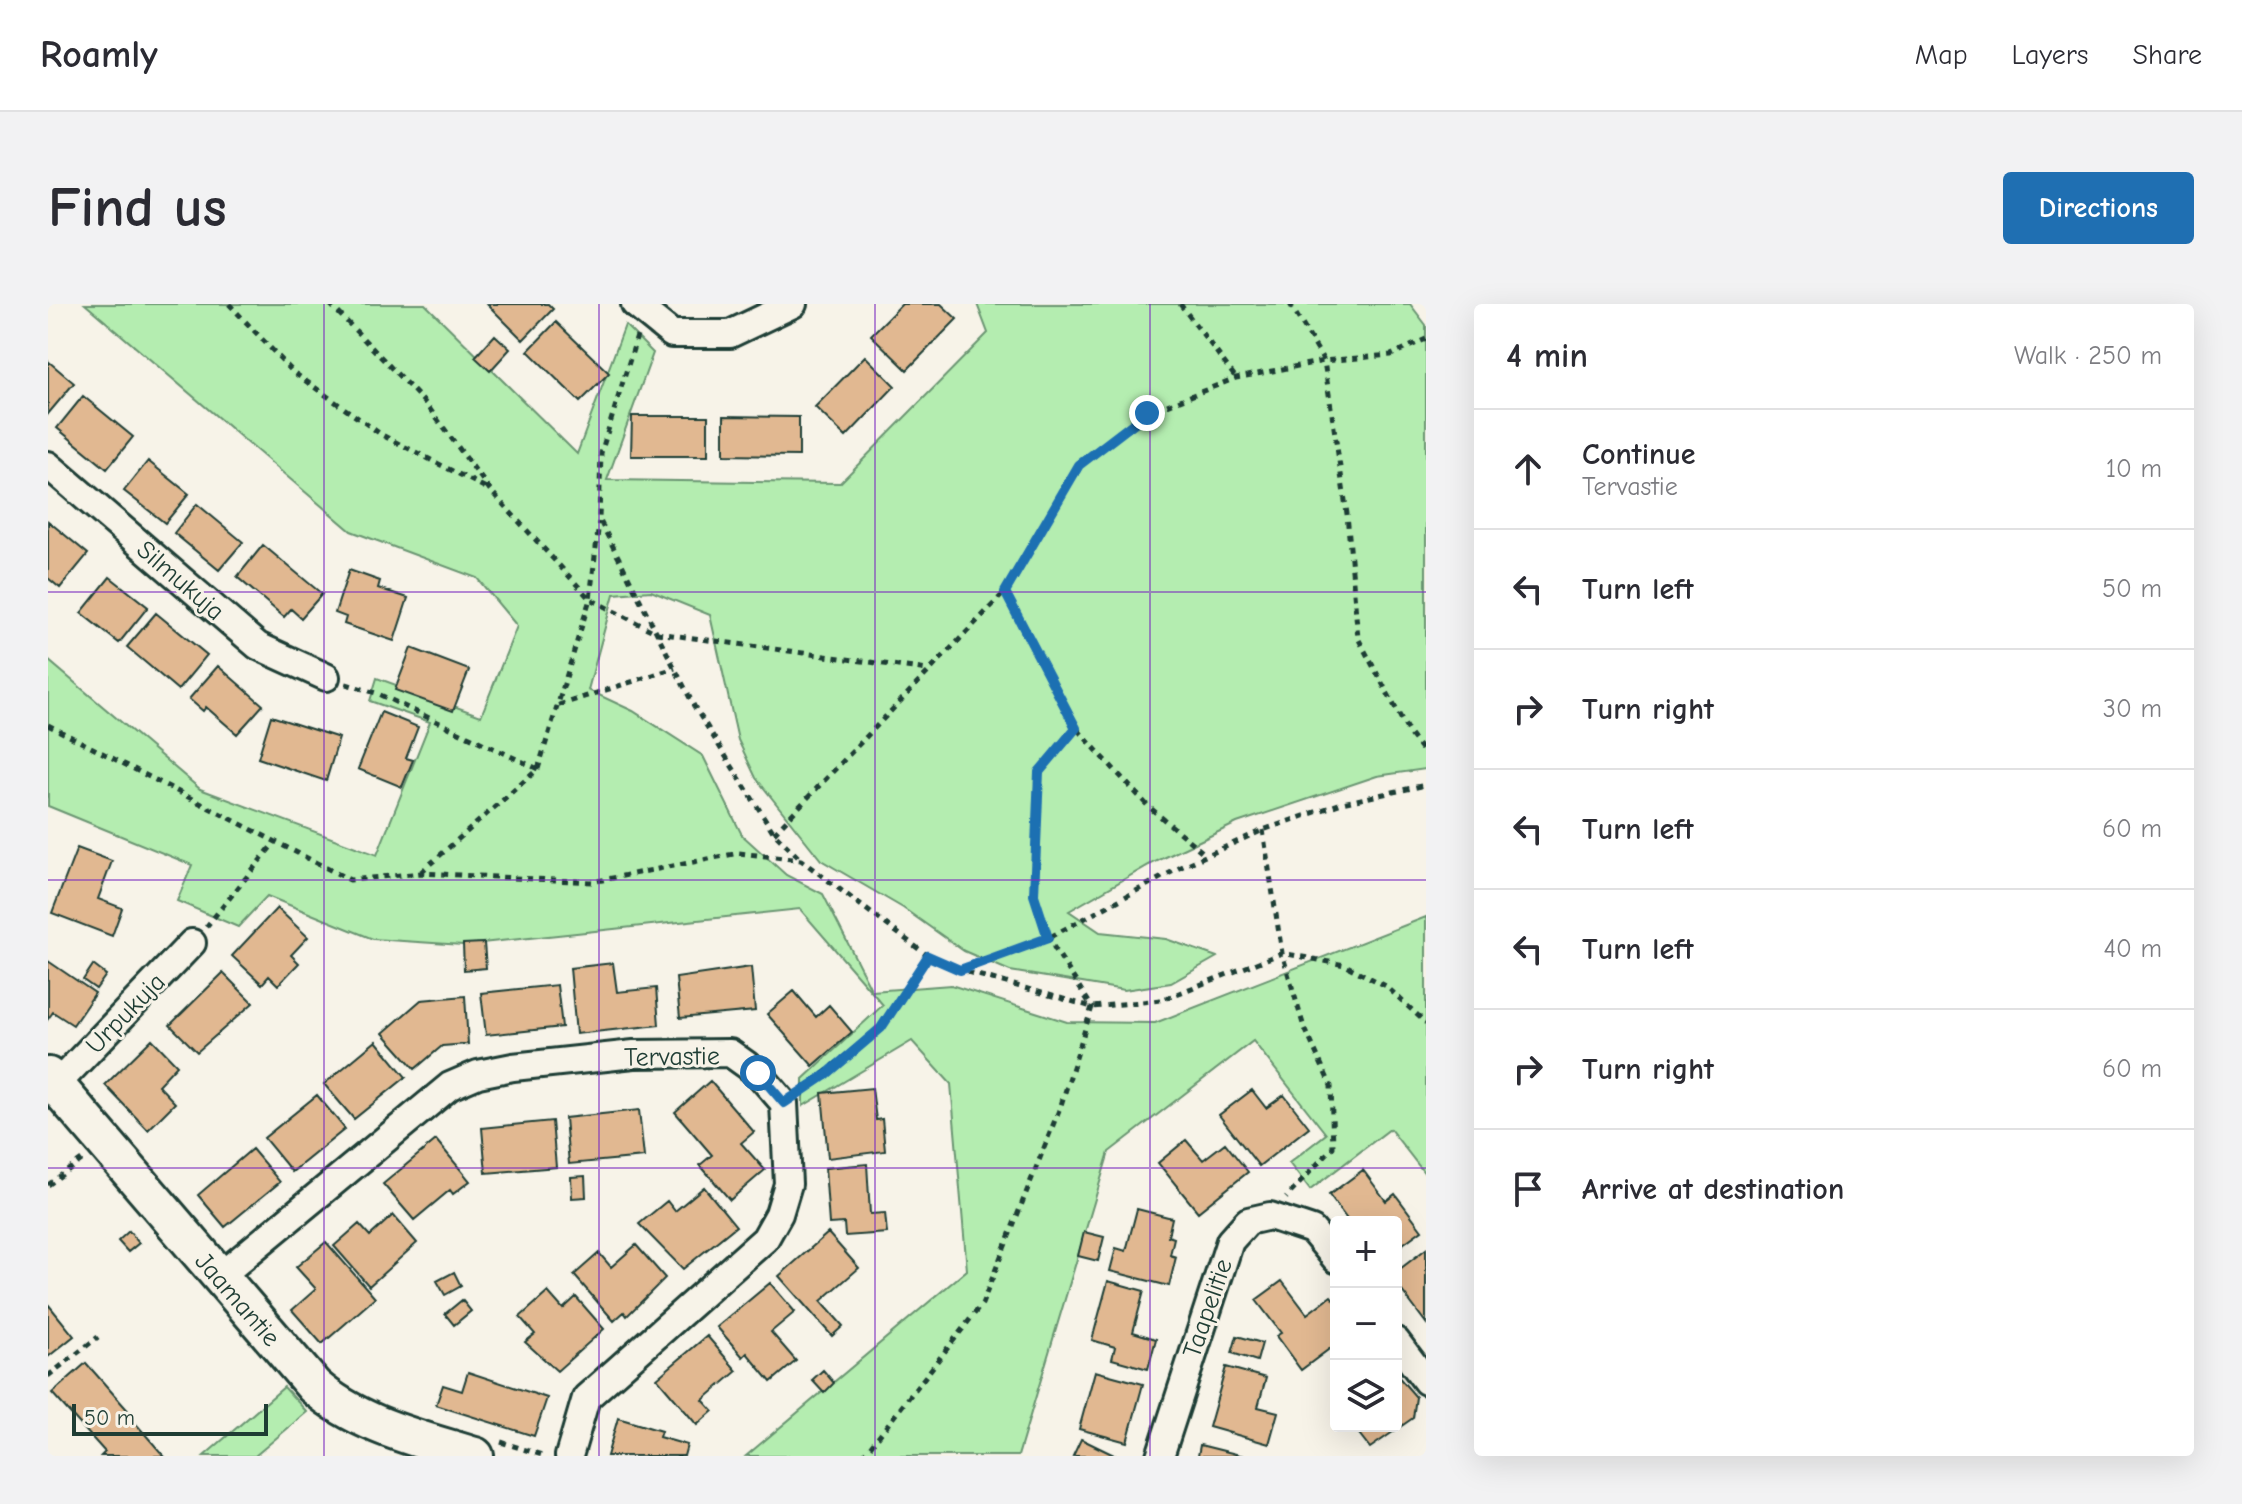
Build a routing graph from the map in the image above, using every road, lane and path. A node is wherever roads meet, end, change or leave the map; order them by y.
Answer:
1 (229, 304) edge
2 (330, 304) edge
3 (793, 304) edge
4 (1180, 304) edge
5 (1290, 304) edge
6 (640, 308) edge
7 (1426, 339) edge
8 (1324, 361) junction
9 (1236, 378) junction
10 (48, 465) edge
11 (490, 490) junction
12 (599, 519) junction
13 (1005, 592) junction
14 (590, 599) junction
15 (657, 633) junction
16 (675, 668) junction
17 (929, 670) junction
18 (326, 677) joint
19 (558, 705) junction
20 (48, 725) edge
21 (1076, 728) junction
22 (1426, 755) edge
23 (538, 769) junction
24 (1426, 785) edge
25 (1263, 830) junction
26 (774, 833) junction
27 (276, 841) junction
28 (1206, 855) junction
29 (801, 860) junction
30 (421, 873) junction
31 (1048, 938) junction
32 (192, 943) joint
33 (1282, 953) junction
34 (928, 956) junction
35 (960, 970) junction
36 (1092, 1007) junction
37 (1426, 1023) edge
38 (53, 1080) edge
39 (784, 1103) junction
40 (106, 1141) junction
41 (48, 1185) edge
42 (1270, 1216) junction
43 (1330, 1252) edge
44 (219, 1277) junction
45 (98, 1337) dead end
46 (1402, 1349) edge
47 (48, 1376) edge
48 (1426, 1381) edge
49 (482, 1447) edge
50 (545, 1456) edge
51 (569, 1456) edge
52 (863, 1456) edge
53 (1160, 1456) edge

1 - 11 path
2 - 11 path
3 - 6 street
4 - 9 path
5 - 8 path
6 - 12 path
7 - 8 path
8 - 9 path
8 - 22 path
9 - 13 path
10 - 18 street, Silmukuja
11 - 14 path
12 - 14 path
12 - 15 path
13 - 17 path
13 - 21 path
14 - 15 path
14 - 19 path
15 - 16 path
15 - 17 path
16 - 19 path
16 - 26 path
17 - 26 path
18 - 23 path
19 - 23 path
20 - 27 path
21 - 28 path
21 - 31 path
23 - 30 path
24 - 25 path
25 - 28 path
25 - 33 path
26 - 29 path
27 - 30 path
27 - 32 path
28 - 31 path
29 - 30 path
29 - 34 path
31 - 35 path
31 - 36 path
32 - 38 street, Urpukuja
33 - 36 path
33 - 37 path
33 - 42 path
34 - 35 path
34 - 39 path
35 - 36 path
36 - 52 path
38 - 40 street, Jaamantie
39 - 44 street, Tervastie
39 - 51 street
40 - 41 path
40 - 44 street, Jaamantie
42 - 43 street
42 - 53 street, Taapelitie
44 - 49 street, Jaamantie
45 - 47 path
46 - 48 street
49 - 50 path

